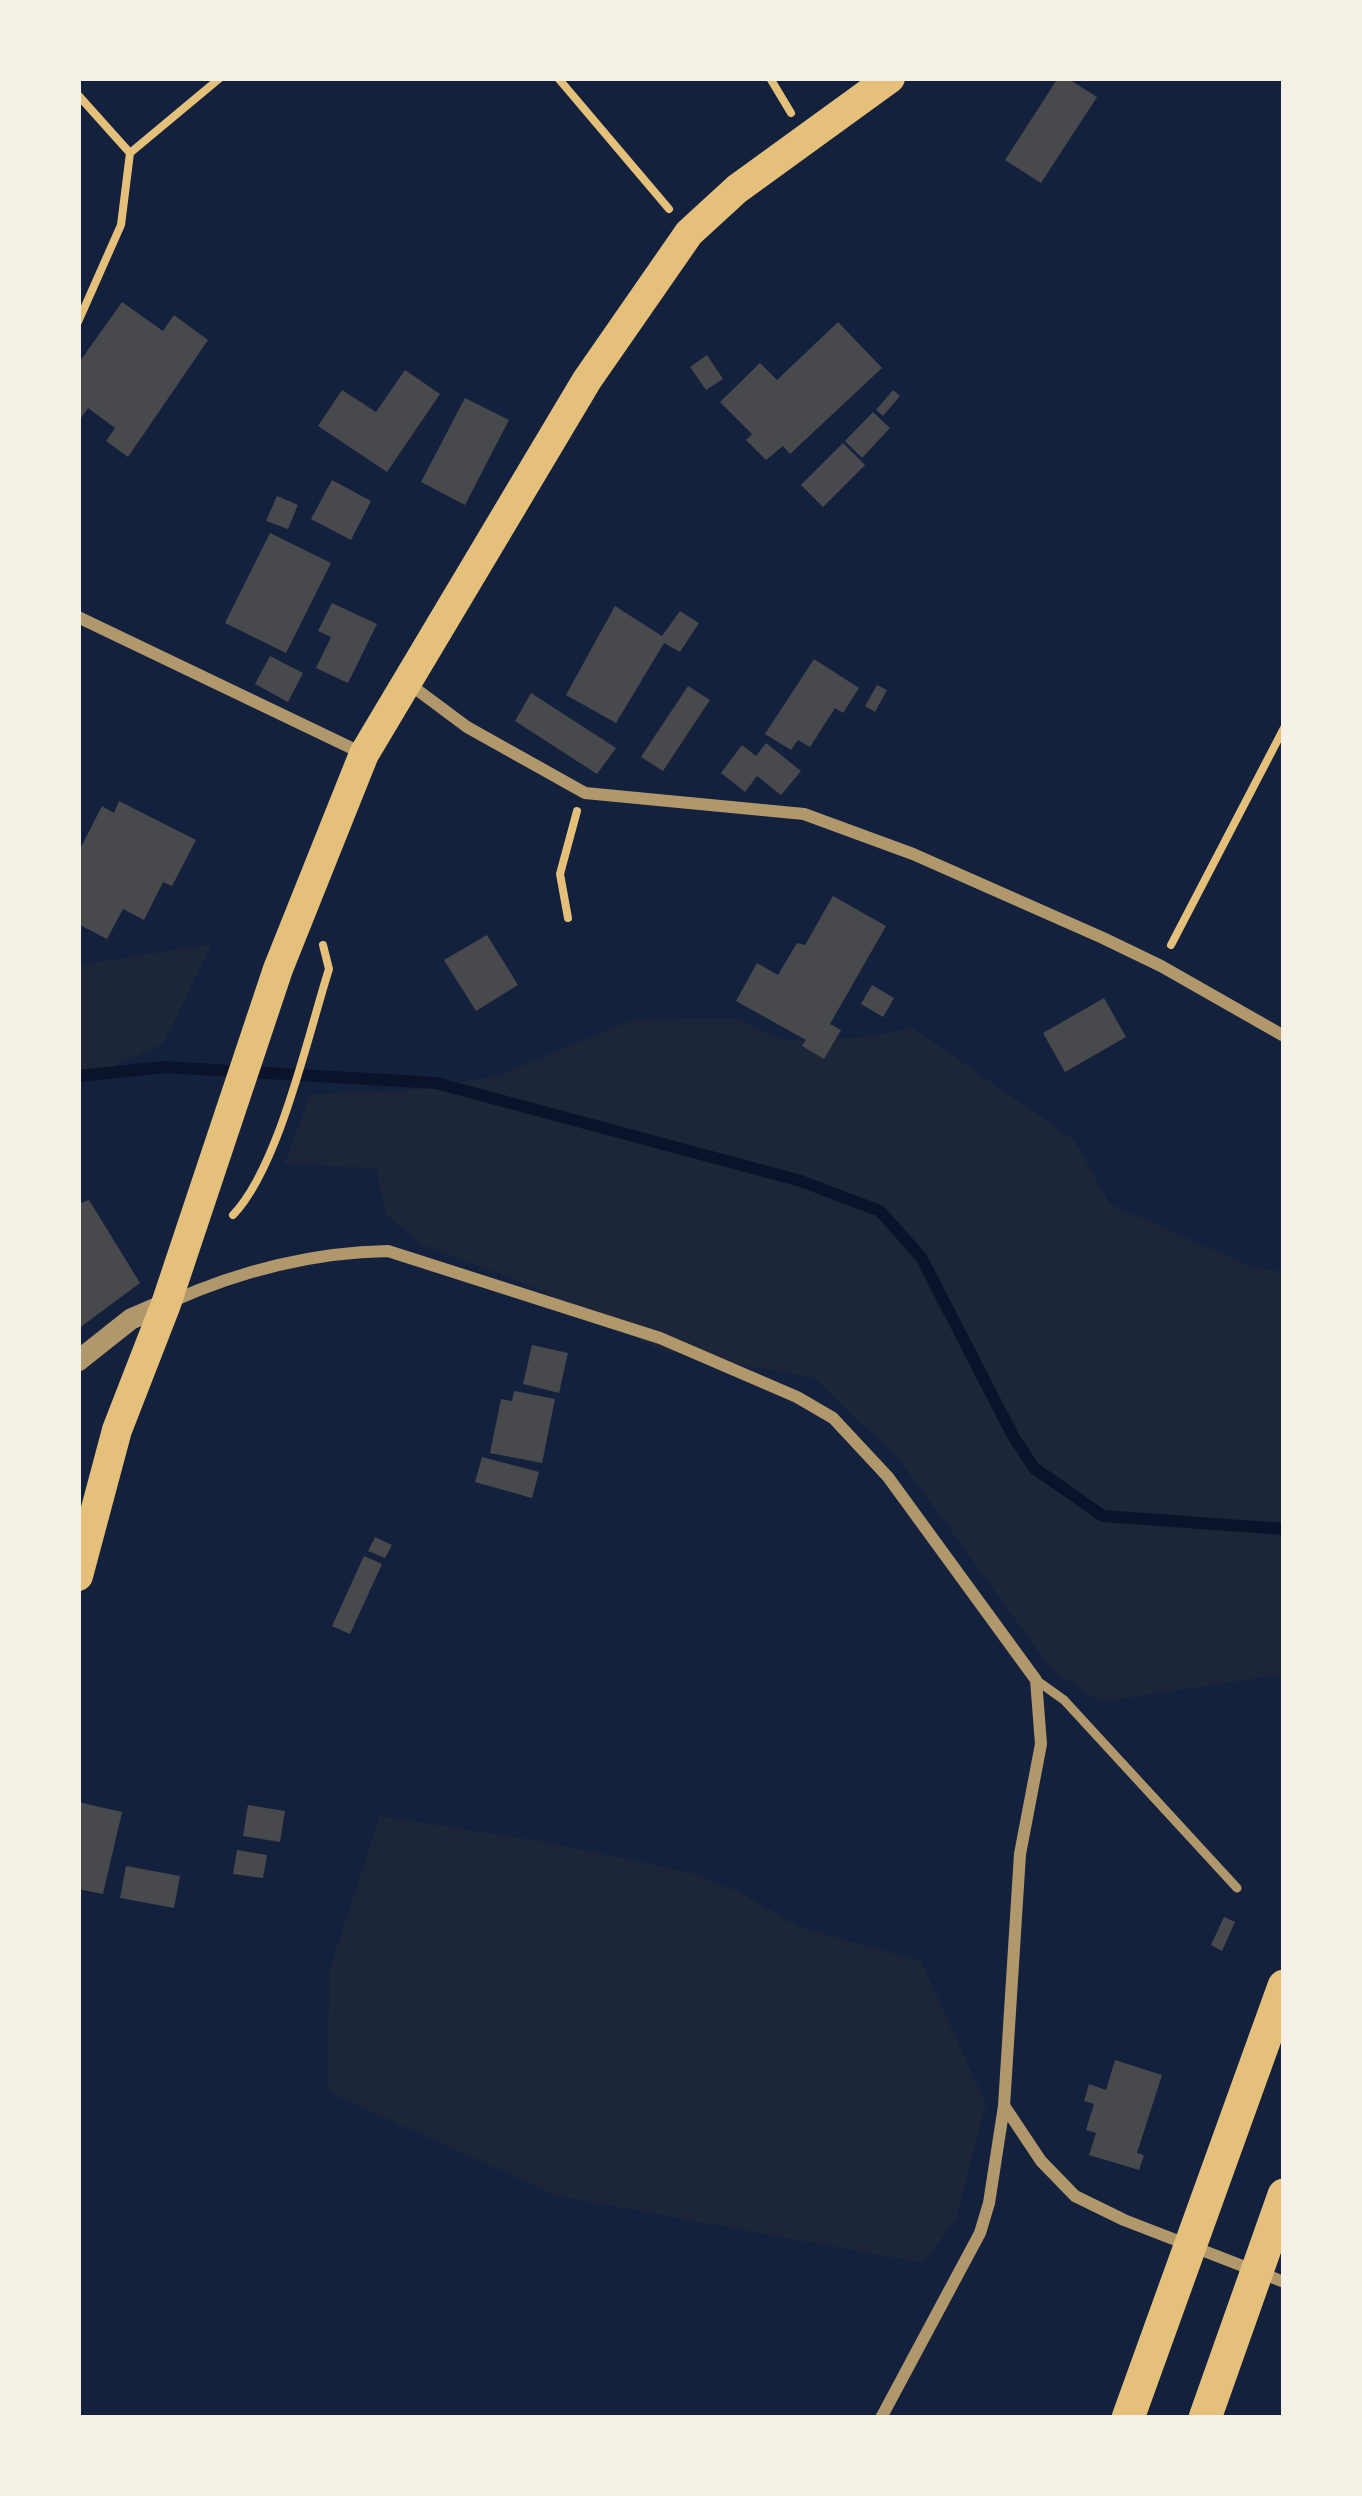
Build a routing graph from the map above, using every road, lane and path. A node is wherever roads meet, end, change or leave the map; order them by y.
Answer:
1 (220, 78) edge
2 (557, 78) edge
3 (890, 78) edge
4 (78, 95) edge
5 (130, 153) junction
6 (689, 233) junction
7 (78, 322) edge
8 (78, 617) edge
9 (407, 682) junction
10 (1284, 728) edge
11 (364, 754) junction
12 (585, 793) junction
13 (568, 918) dead end
14 (1160, 966) junction
15 (329, 969) dead end
16 (1284, 1036) edge
17 (220, 1229) dead end
18 (166, 1304) junction
19 (78, 1361) edge
20 (78, 1576) edge
21 (1036, 1680) junction
22 (1237, 1888) dead end
23 (1284, 1986) edge
24 (1004, 2106) junction
25 (1284, 2195) edge
26 (1284, 2282) edge
27 (881, 2418) edge
28 (1128, 2418) edge
29 (1205, 2418) edge

1 - 5 path
2 - 6 path
3 - 6 main road
4 - 5 path
5 - 7 path
6 - 9 main road
8 - 11 street
9 - 11 main road
9 - 12 street
10 - 14 path
11 - 18 main road
12 - 13 path
12 - 14 street
14 - 16 street
15 - 17 path
18 - 19 street
18 - 20 main road
18 - 21 street
21 - 22 lane
21 - 24 street
23 - 28 highway
24 - 26 street
24 - 27 street
25 - 29 highway

